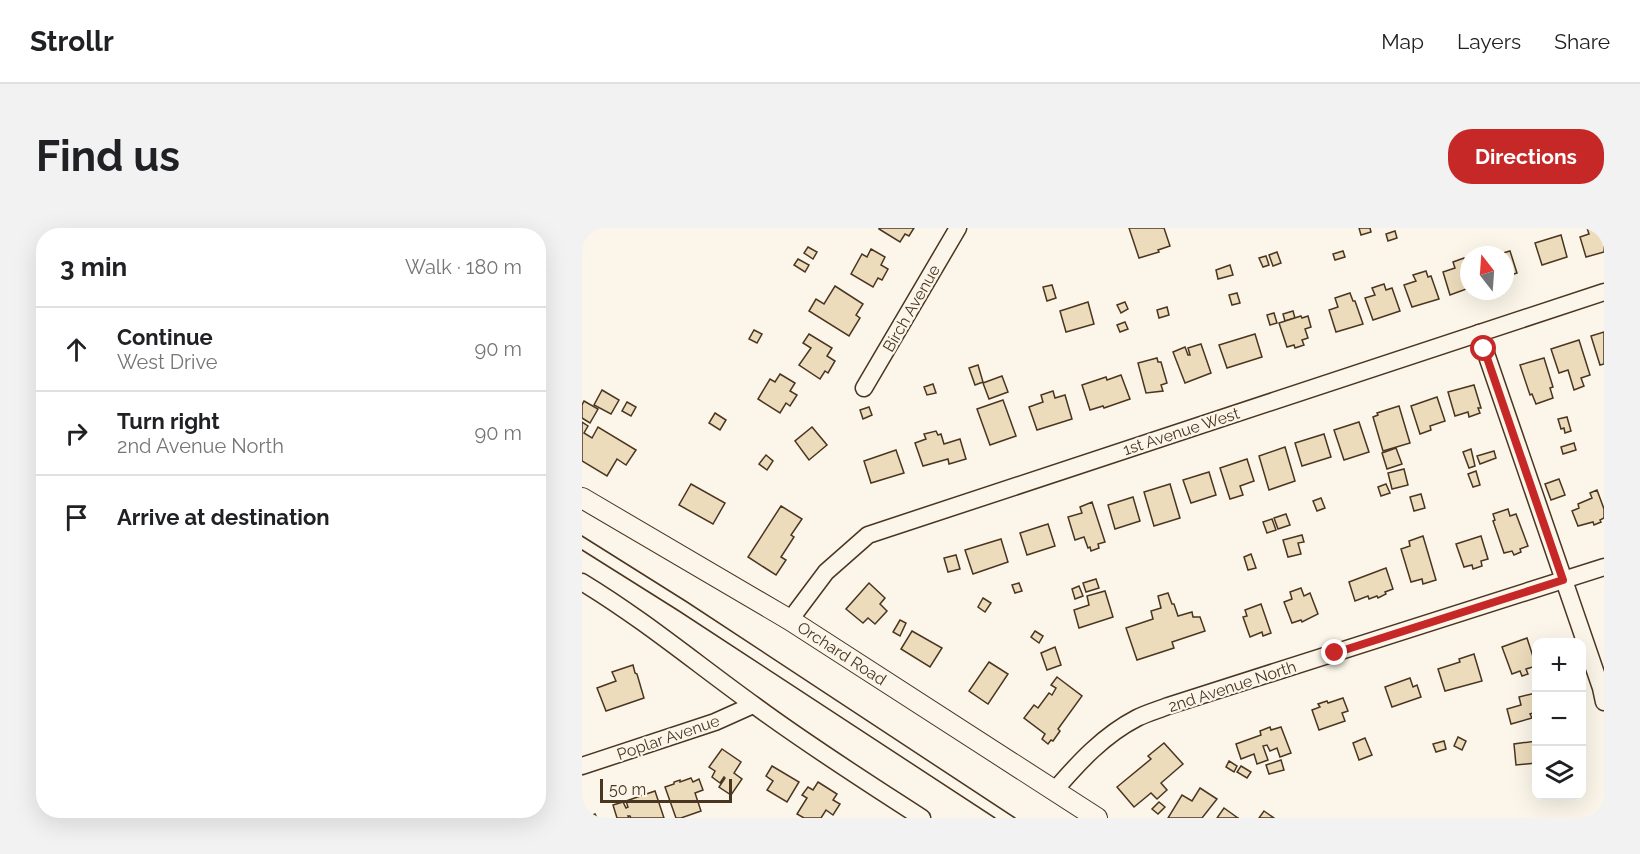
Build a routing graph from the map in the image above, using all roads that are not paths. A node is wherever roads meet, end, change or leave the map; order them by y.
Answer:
1 (961, 229) edge
2 (1604, 292) edge
3 (1479, 333) junction
4 (864, 388) dead end
5 (582, 498) edge
6 (1604, 567) edge
7 (1563, 580) junction
8 (582, 582) edge
9 (790, 620) junction
10 (1604, 702) edge
11 (753, 705) junction
12 (582, 766) edge
13 (1055, 790) junction
14 (922, 818) edge
15 (1097, 818) edge

1 - 4 street, Birch Avenue
2 - 3 street, 1st Avenue West
3 - 7 street
3 - 9 street, 1st Avenue West
5 - 9 street, Orchard Road
6 - 7 street, 2nd Avenue North
7 - 10 street
7 - 13 street, 2nd Avenue North
8 - 11 street
9 - 13 street, Orchard Road
11 - 12 street, Poplar Avenue
11 - 14 street
13 - 15 street, Orchard Road

